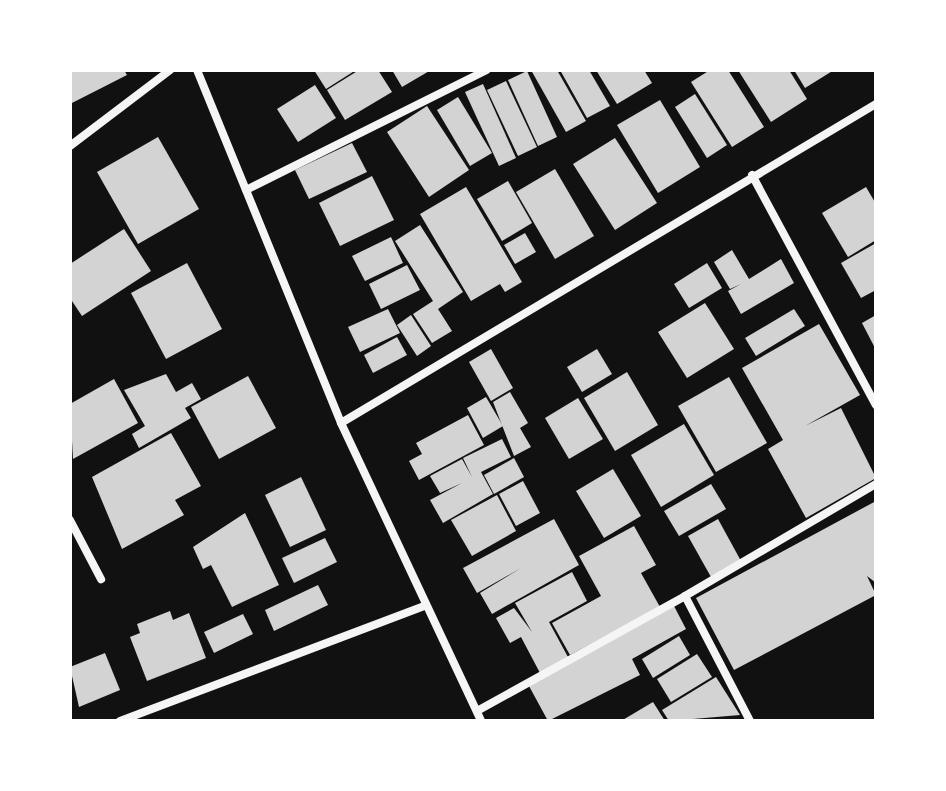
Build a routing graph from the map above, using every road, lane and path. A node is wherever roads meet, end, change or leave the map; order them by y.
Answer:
1 (170, 70) edge
2 (197, 70) edge
3 (487, 70) edge
4 (876, 104) edge
5 (70, 146) edge
6 (752, 175) junction
7 (246, 190) junction
8 (876, 405) edge
9 (341, 423) junction
10 (876, 484) edge
11 (70, 520) edge
12 (101, 579) dead end
13 (685, 596) junction
14 (425, 606) junction
15 (477, 711) junction
16 (120, 721) edge
17 (481, 721) edge
18 (750, 721) edge

1 - 5 street
2 - 7 street
3 - 7 street
4 - 6 street
6 - 8 street
6 - 9 street
7 - 9 street
9 - 14 street
10 - 13 street
11 - 12 street
13 - 15 street
13 - 18 street
14 - 15 street
14 - 16 street
15 - 17 street

